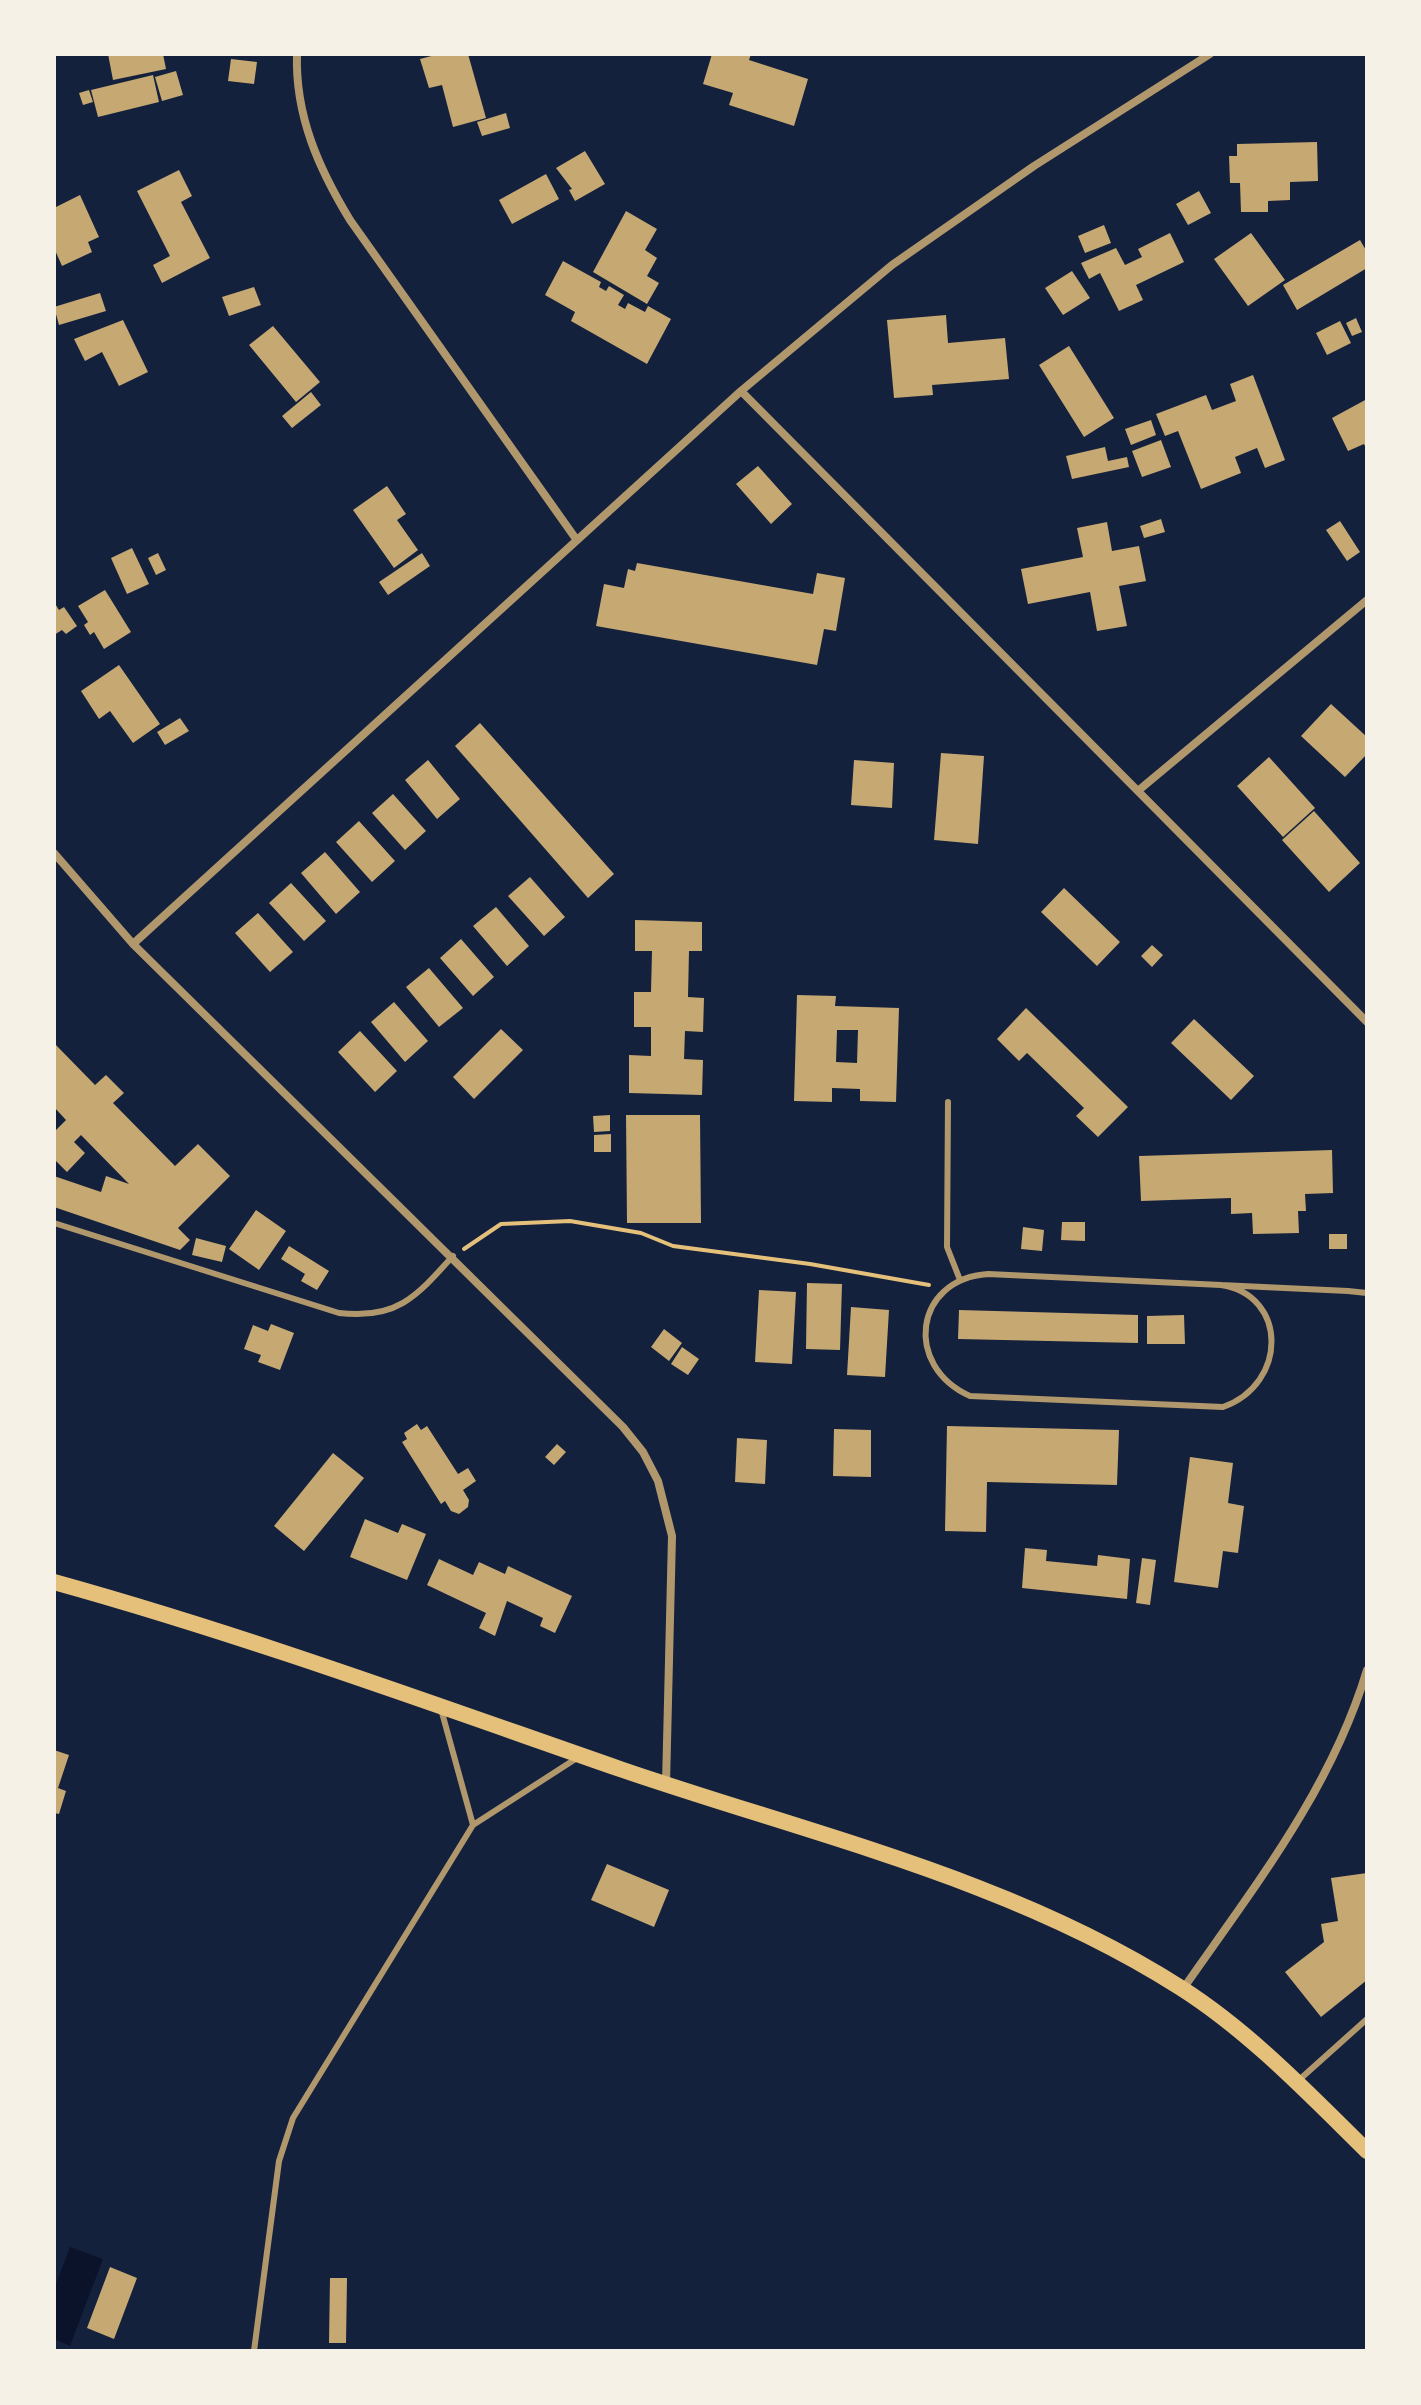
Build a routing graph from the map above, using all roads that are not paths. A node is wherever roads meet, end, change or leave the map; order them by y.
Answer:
1 (297, 54) edge
2 (1210, 54) edge
3 (741, 391) junction
4 (576, 539) junction
5 (1367, 600) edge
6 (1139, 790) junction
7 (54, 853) edge
8 (133, 944) junction
9 (1367, 1022) edge
10 (948, 1102) dead end
11 (54, 1223) edge
12 (453, 1256) junction
13 (960, 1280) junction
14 (1221, 1285) junction
15 (1367, 1293) edge
16 (54, 1582) edge
17 (1367, 1670) edge
18 (440, 1705) junction
19 (581, 1755) junction
20 (666, 1785) junction
21 (473, 1825) junction
22 (1183, 1989) junction
23 (1367, 2019) edge
24 (1296, 2082) junction
25 (1367, 2151) edge
26 (254, 2351) edge

1 - 4 street
2 - 3 street
3 - 4 street
3 - 6 street
4 - 8 street
5 - 6 street
6 - 9 street
7 - 8 street
8 - 12 street
10 - 13 lane
11 - 12 lane
12 - 20 street
13 - 14 lane
13 - 14 lane
14 - 15 lane
16 - 18 main road
17 - 22 street
18 - 19 main road
18 - 21 lane
19 - 20 main road
19 - 21 lane
20 - 22 main road
21 - 26 lane
22 - 24 main road
23 - 24 lane
24 - 25 main road

